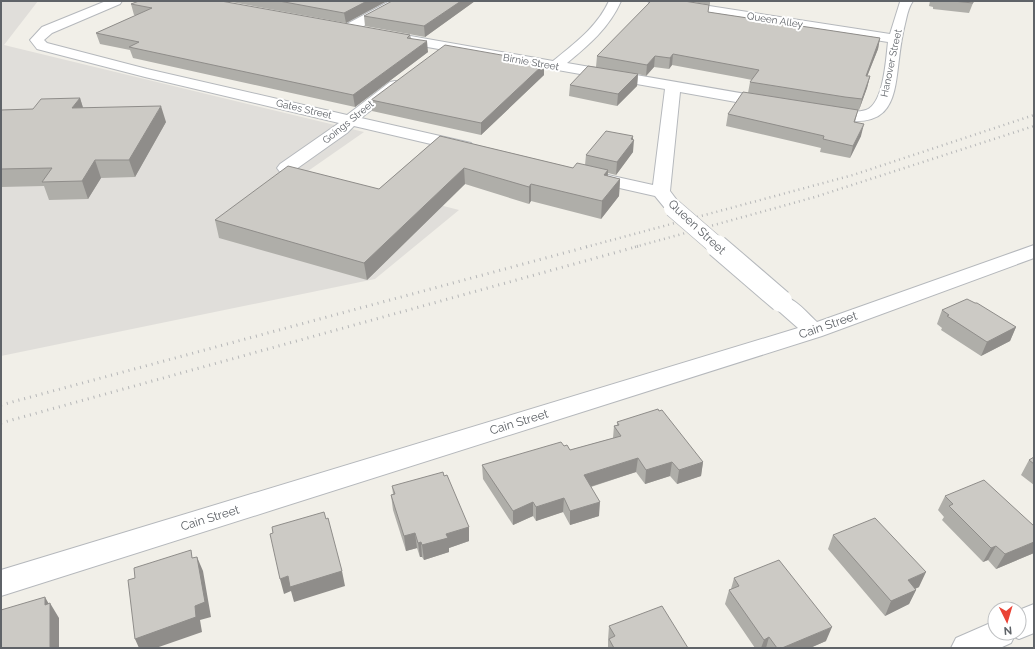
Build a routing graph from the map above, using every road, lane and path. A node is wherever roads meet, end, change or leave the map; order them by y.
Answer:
1 (116, 1) edge
2 (399, 1) edge
3 (615, 1) edge
4 (654, 1) edge
5 (907, 1) edge
6 (333, 26) edge
7 (348, 28) junction
8 (371, 33) edge
9 (386, 36) edge
10 (895, 39) junction
11 (446, 47) junction
12 (429, 60) edge
13 (556, 66) junction
14 (405, 78) edge
15 (673, 86) junction
16 (782, 105) edge
17 (813, 111) edge
18 (351, 120) junction
19 (483, 151) edge
20 (286, 168) edge
21 (576, 172) edge
22 (667, 200) junction
23 (1034, 251) edge
24 (814, 331) junction
25 (1, 583) edge
26 (987, 639) edge
27 (967, 648) edge

1 - 18 street, Gates Street
2 - 7 street
3 - 13 street
4 - 10 street, Queen Alley
5 - 10 street, Hanover Street
6 - 7 street
7 - 8 street
9 - 11 street, Birnie Street
10 - 17 street, Hanover Street
11 - 12 street
11 - 13 street, Birnie Street
13 - 15 street, Birnie Street
14 - 18 street, Goings Street
15 - 16 street, Birnie Street
15 - 22 street, Queen Street
18 - 19 street, Gates Street
18 - 20 street, Goings Street
21 - 22 street
22 - 24 street, Queen Street, bridge
23 - 24 street, Cain Street
24 - 25 street, Cain Street
26 - 27 street

